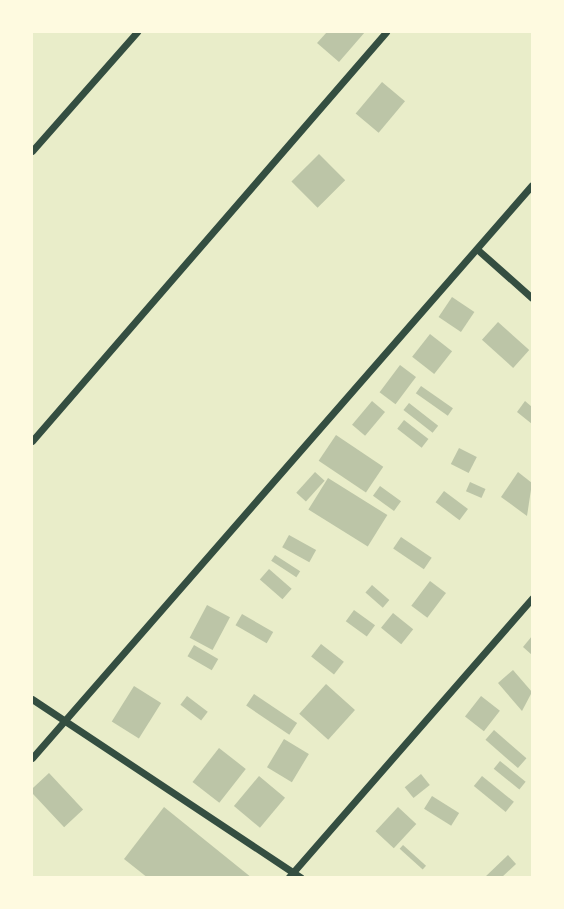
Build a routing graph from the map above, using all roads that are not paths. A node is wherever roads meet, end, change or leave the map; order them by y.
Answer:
1 (136, 32) edge
2 (386, 32) edge
3 (32, 151) edge
4 (533, 185) edge
5 (478, 250) junction
6 (533, 298) edge
7 (32, 441) edge
8 (533, 598) edge
9 (32, 699) edge
10 (65, 720) junction
11 (32, 758) edge
12 (291, 875) edge
13 (301, 877) edge

1 - 3 street
2 - 7 street
4 - 5 street
5 - 6 street
5 - 10 street
8 - 12 street
9 - 10 street
10 - 11 street
10 - 12 street
12 - 13 street

